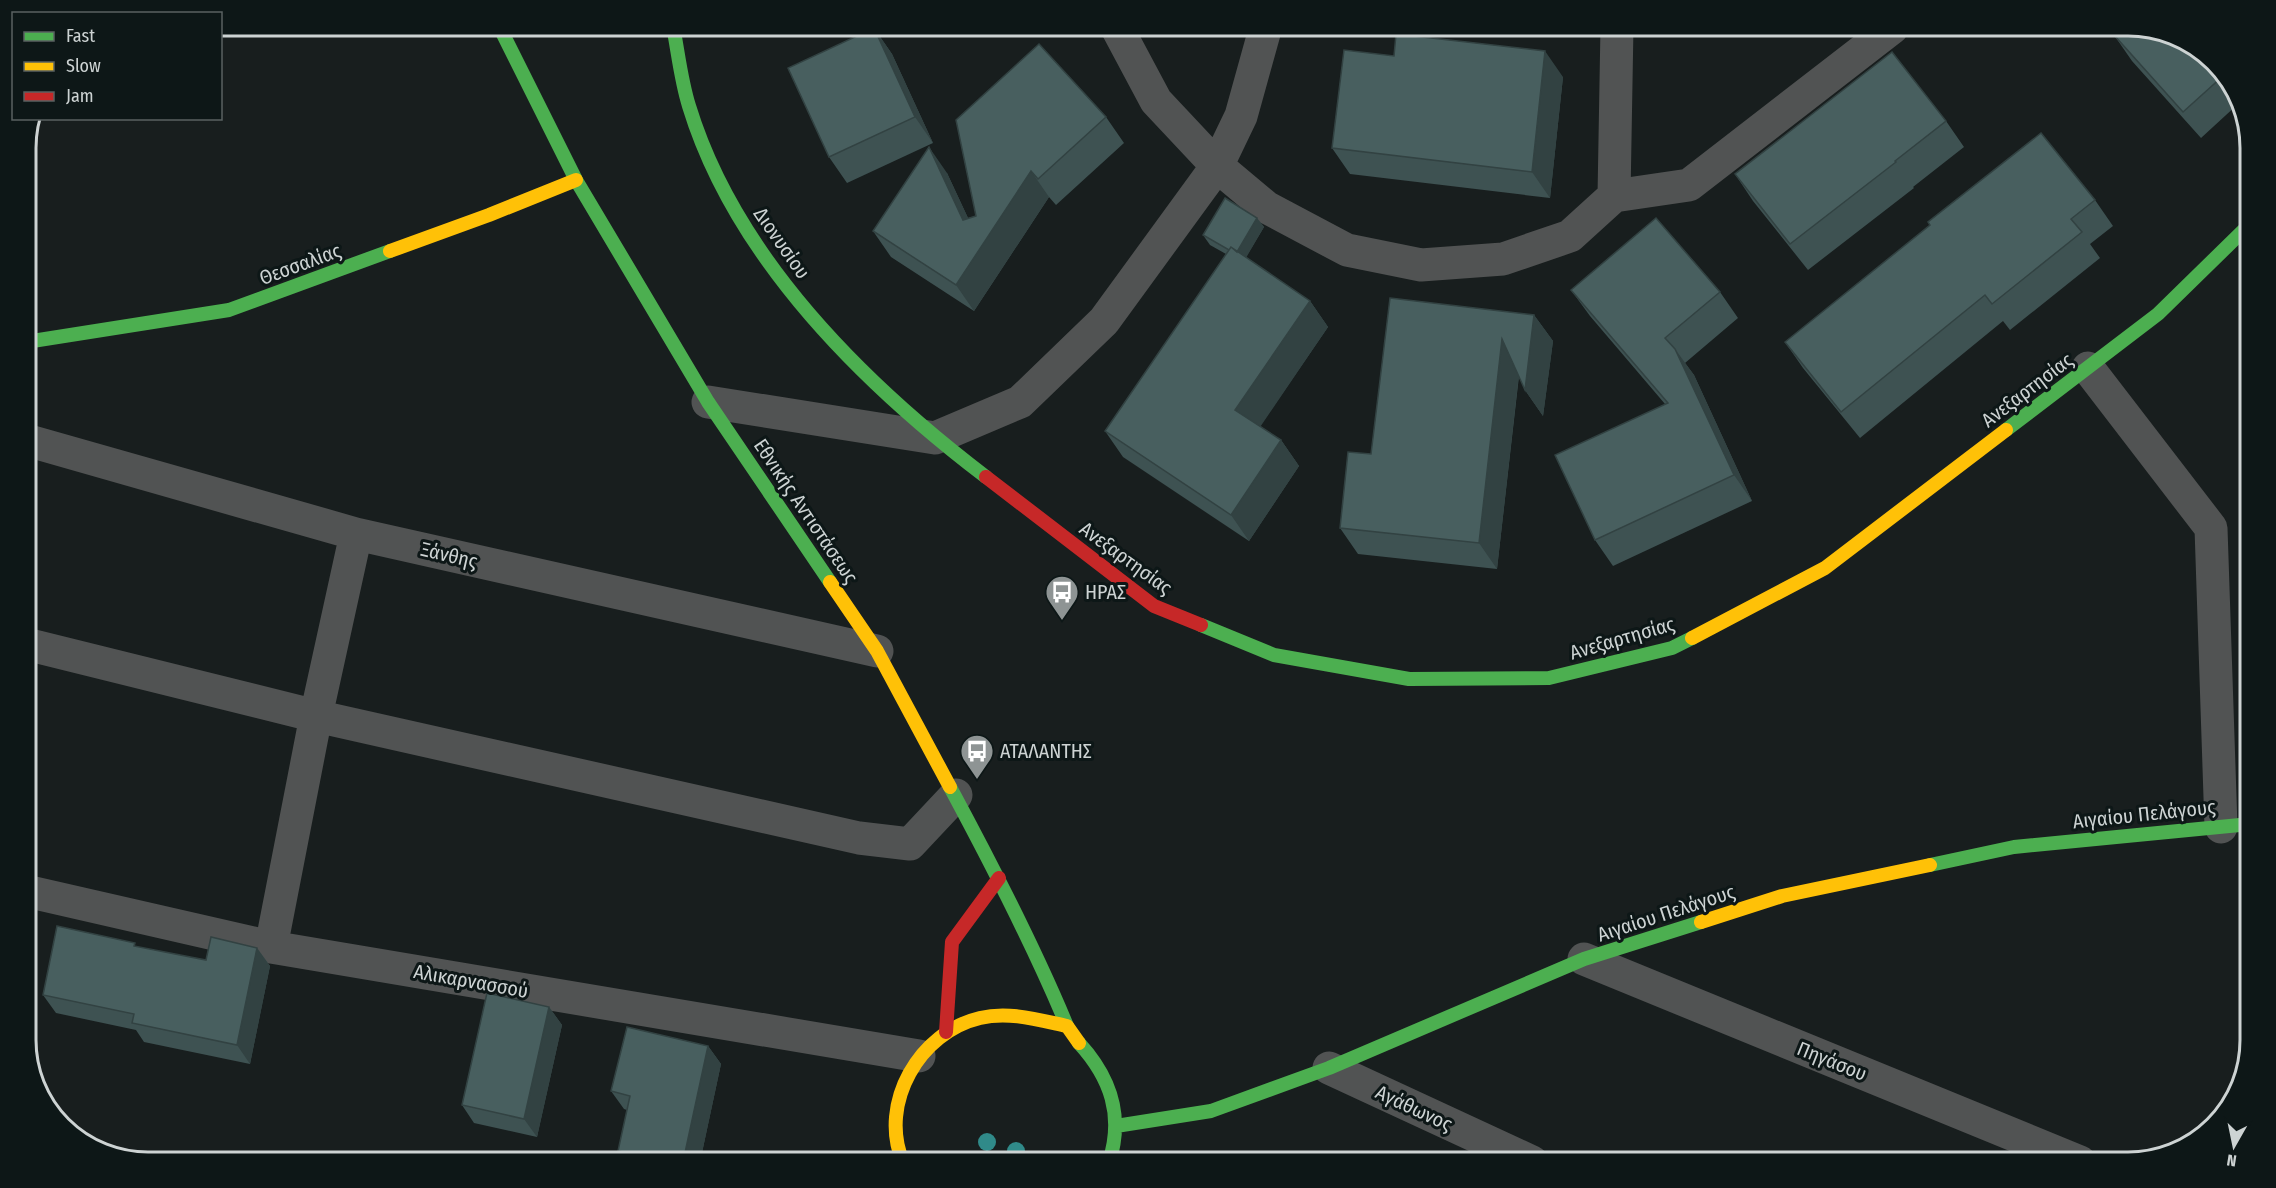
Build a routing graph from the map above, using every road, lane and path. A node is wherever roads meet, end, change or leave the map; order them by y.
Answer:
1 (504, 36) edge
2 (675, 36) edge
3 (1121, 36) edge
4 (1263, 36) edge
5 (1617, 36) edge
6 (1882, 36) edge
7 (1217, 166) junction
8 (576, 180) junction
9 (1614, 196) junction
10 (2240, 234) edge
11 (36, 340) edge
12 (2088, 368) junction
13 (708, 402) junction
14 (935, 438) junction
15 (36, 443) edge
16 (356, 534) junction
17 (36, 646) edge
18 (877, 651) junction
19 (316, 716) junction
20 (956, 795) junction
21 (2236, 825) edge
22 (999, 878) junction
23 (36, 893) edge
24 (271, 947) junction
25 (1584, 959) junction
26 (1067, 1026) junction
27 (946, 1032) junction
28 (919, 1056) junction
29 (1329, 1068) junction
30 (895, 1121) junction
31 (1116, 1126) junction
32 (885, 1152) edge
33 (899, 1152) edge
34 (1111, 1152) edge
35 (1510, 1152) edge
36 (2056, 1152) edge

1 - 8 street, Εθνικής Αντιστάσεως
2 - 14 street, Διονυσίου
3 - 7 street
4 - 7 street
5 - 9 street
6 - 9 street
7 - 9 street
7 - 14 street
8 - 11 street, Θεσσαλίας
8 - 13 street, Εθνικής Αντιστάσεως
10 - 12 street, Ανεξαρτησίας
12 - 14 street, Ανεξαρτησίας
12 - 21 street
13 - 14 street
13 - 18 street, Εθνικής Αντιστάσεως
15 - 16 street, Ξάνθης
16 - 18 street, Ξάνθης
16 - 19 street
17 - 19 street
18 - 20 street, Εθνικής Αντιστάσεως
19 - 20 street
19 - 24 street
20 - 22 street, Εθνικής Αντιστάσεως
21 - 25 street, Αιγαίου Πελάγους
22 - 26 street, Εθνικής Αντιστάσεως
22 - 27 street
23 - 24 street, Αλικαρνασσού
24 - 28 street, Αλικαρνασσού
25 - 29 street, Αιγαίου Πελάγους
25 - 36 street, Πηγάσου
26 - 27 street
26 - 31 street, Εθνικής Αντιστάσεως
27 - 28 street
28 - 30 street
29 - 31 street, Αιγαίου Πελάγους
29 - 35 street, Αγάθωνος
30 - 32 street
30 - 33 street
31 - 34 street, Εθνικής Αντιστάσεως

